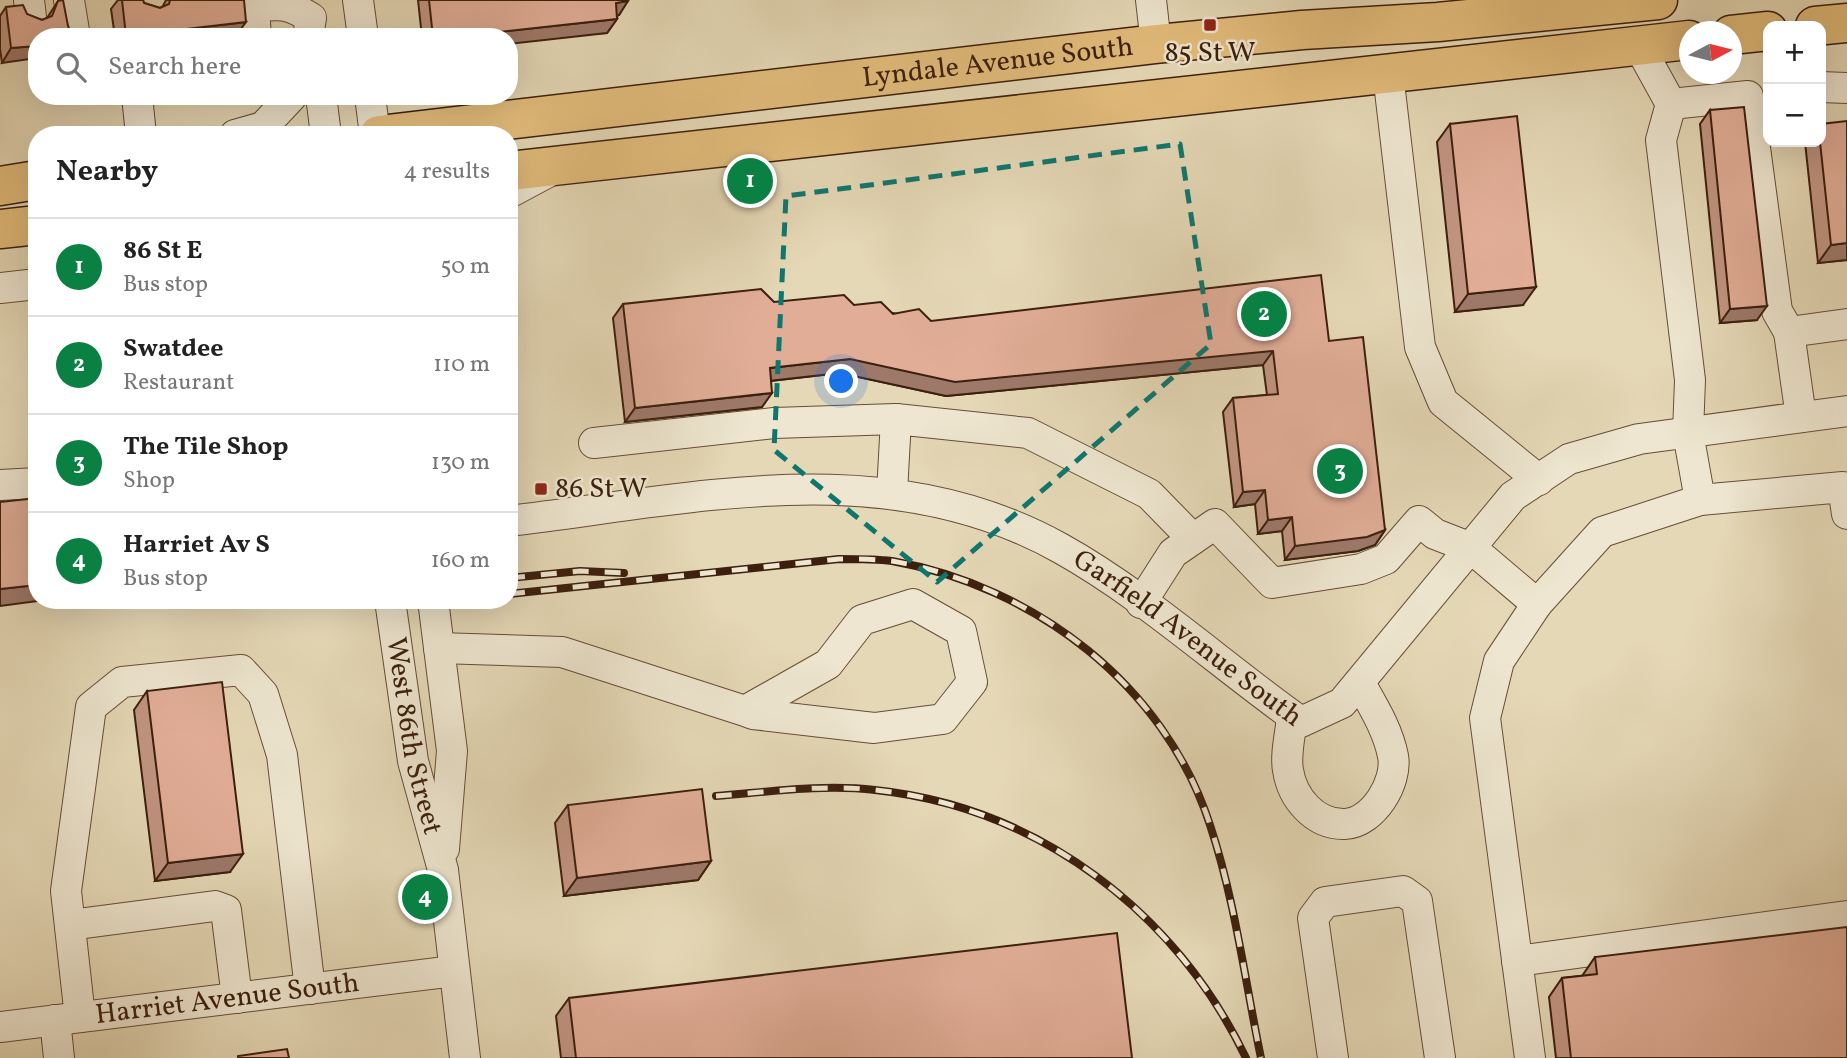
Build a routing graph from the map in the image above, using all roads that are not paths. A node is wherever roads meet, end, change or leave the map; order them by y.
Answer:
1 (69, 0) edge
2 (358, 0) edge
3 (1151, 0) edge
4 (1658, 0) edge
5 (254, 4) edge
6 (310, 23) edge
7 (74, 28) edge
8 (255, 28) edge
9 (362, 28) edge
10 (1763, 32) edge
11 (1742, 35) edge
12 (1679, 41) edge
13 (1156, 44) junction
14 (1639, 46) junction
15 (1388, 74) junction
16 (1826, 87) edge
17 (1847, 88) edge
18 (1758, 95) edge
19 (1671, 104) junction
20 (138, 105) edge
21 (284, 105) edge
22 (322, 105) edge
23 (372, 105) edge
24 (140, 126) edge
25 (264, 126) edge
26 (325, 126) edge
27 (375, 126) edge
28 (454, 126) edge
29 (561, 166) junction
30 (518, 170) edge
31 (28, 181) edge
32 (0, 186) edge
33 (518, 188) edge
34 (28, 226) edge
35 (0, 229) edge
36 (28, 285) edge
37 (0, 288) edge
38 (1847, 324) edge
39 (1789, 332) junction
40 (1847, 411) edge
41 (1801, 417) junction
42 (896, 419) junction
43 (1688, 432) junction
44 (594, 443) dead end
45 (1539, 480) junction
46 (28, 483) edge
47 (0, 485) edge
48 (892, 493) junction
49 (1699, 500) junction
50 (1847, 514) edge
51 (518, 520) edge
52 (1194, 539) junction
53 (1471, 548) junction
54 (1141, 603) junction
55 (1537, 604) junction
56 (391, 609) edge
57 (434, 609) edge
58 (439, 648) junction
59 (1360, 683) junction
60 (745, 711) junction
61 (1296, 719) junction
62 (443, 870) junction
63 (1847, 916) edge
64 (70, 925) junction
65 (1517, 961) junction
66 (454, 971) junction
67 (310, 989) junction
68 (237, 998) junction
69 (67, 1019) junction
70 (0, 1027) edge
71 (60, 1058) edge
72 (465, 1058) edge
73 (1333, 1058) edge
74 (1440, 1058) edge
75 (1530, 1058) edge

1 - 7 street
2 - 9 street
3 - 13 street
4 - 13 main road, Lyndale Avenue South
5 - 6 street
5 - 8 street
10 - 11 main road
12 - 14 main road, Lyndale Avenue South
13 - 28 main road, Lyndale Avenue South
14 - 15 main road, Lyndale Avenue South
14 - 19 street
15 - 29 main road, Lyndale Avenue South
15 - 45 street
16 - 17 street
18 - 19 street
18 - 39 street
19 - 43 street
20 - 24 street
21 - 25 street
22 - 26 street
23 - 27 street
29 - 30 main road, Lyndale Avenue South
29 - 33 street
31 - 32 main road
34 - 35 main road
36 - 37 street
38 - 39 street
39 - 41 street
40 - 41 street, Garfield Avenue South
41 - 43 street, Garfield Avenue South
42 - 44 street
42 - 48 street
42 - 52 street
43 - 45 street, Garfield Avenue South
43 - 49 street
45 - 53 street, Garfield Avenue South
46 - 47 street
48 - 51 street, Garfield Avenue South
48 - 54 street, Garfield Avenue South
49 - 50 street
49 - 55 street
52 - 53 street
52 - 54 street
53 - 55 street
53 - 59 street, Garfield Avenue South
54 - 61 street, Garfield Avenue South
55 - 65 street
56 - 62 street, West 86th Street
57 - 58 street, West 86th Street
58 - 60 street
58 - 62 street, West 86th Street
59 - 61 street, Garfield Avenue South
59 - 61 street
60 - 60 street
62 - 66 street, West 86th Street
63 - 65 street
64 - 67 street
64 - 68 street
64 - 69 street
65 - 75 street
66 - 67 street, Harriet Avenue South
66 - 72 street, West 86th Street
67 - 68 street, Harriet Avenue South
68 - 69 street, Harriet Avenue South
69 - 70 street, Harriet Avenue South
69 - 71 street
73 - 74 street

